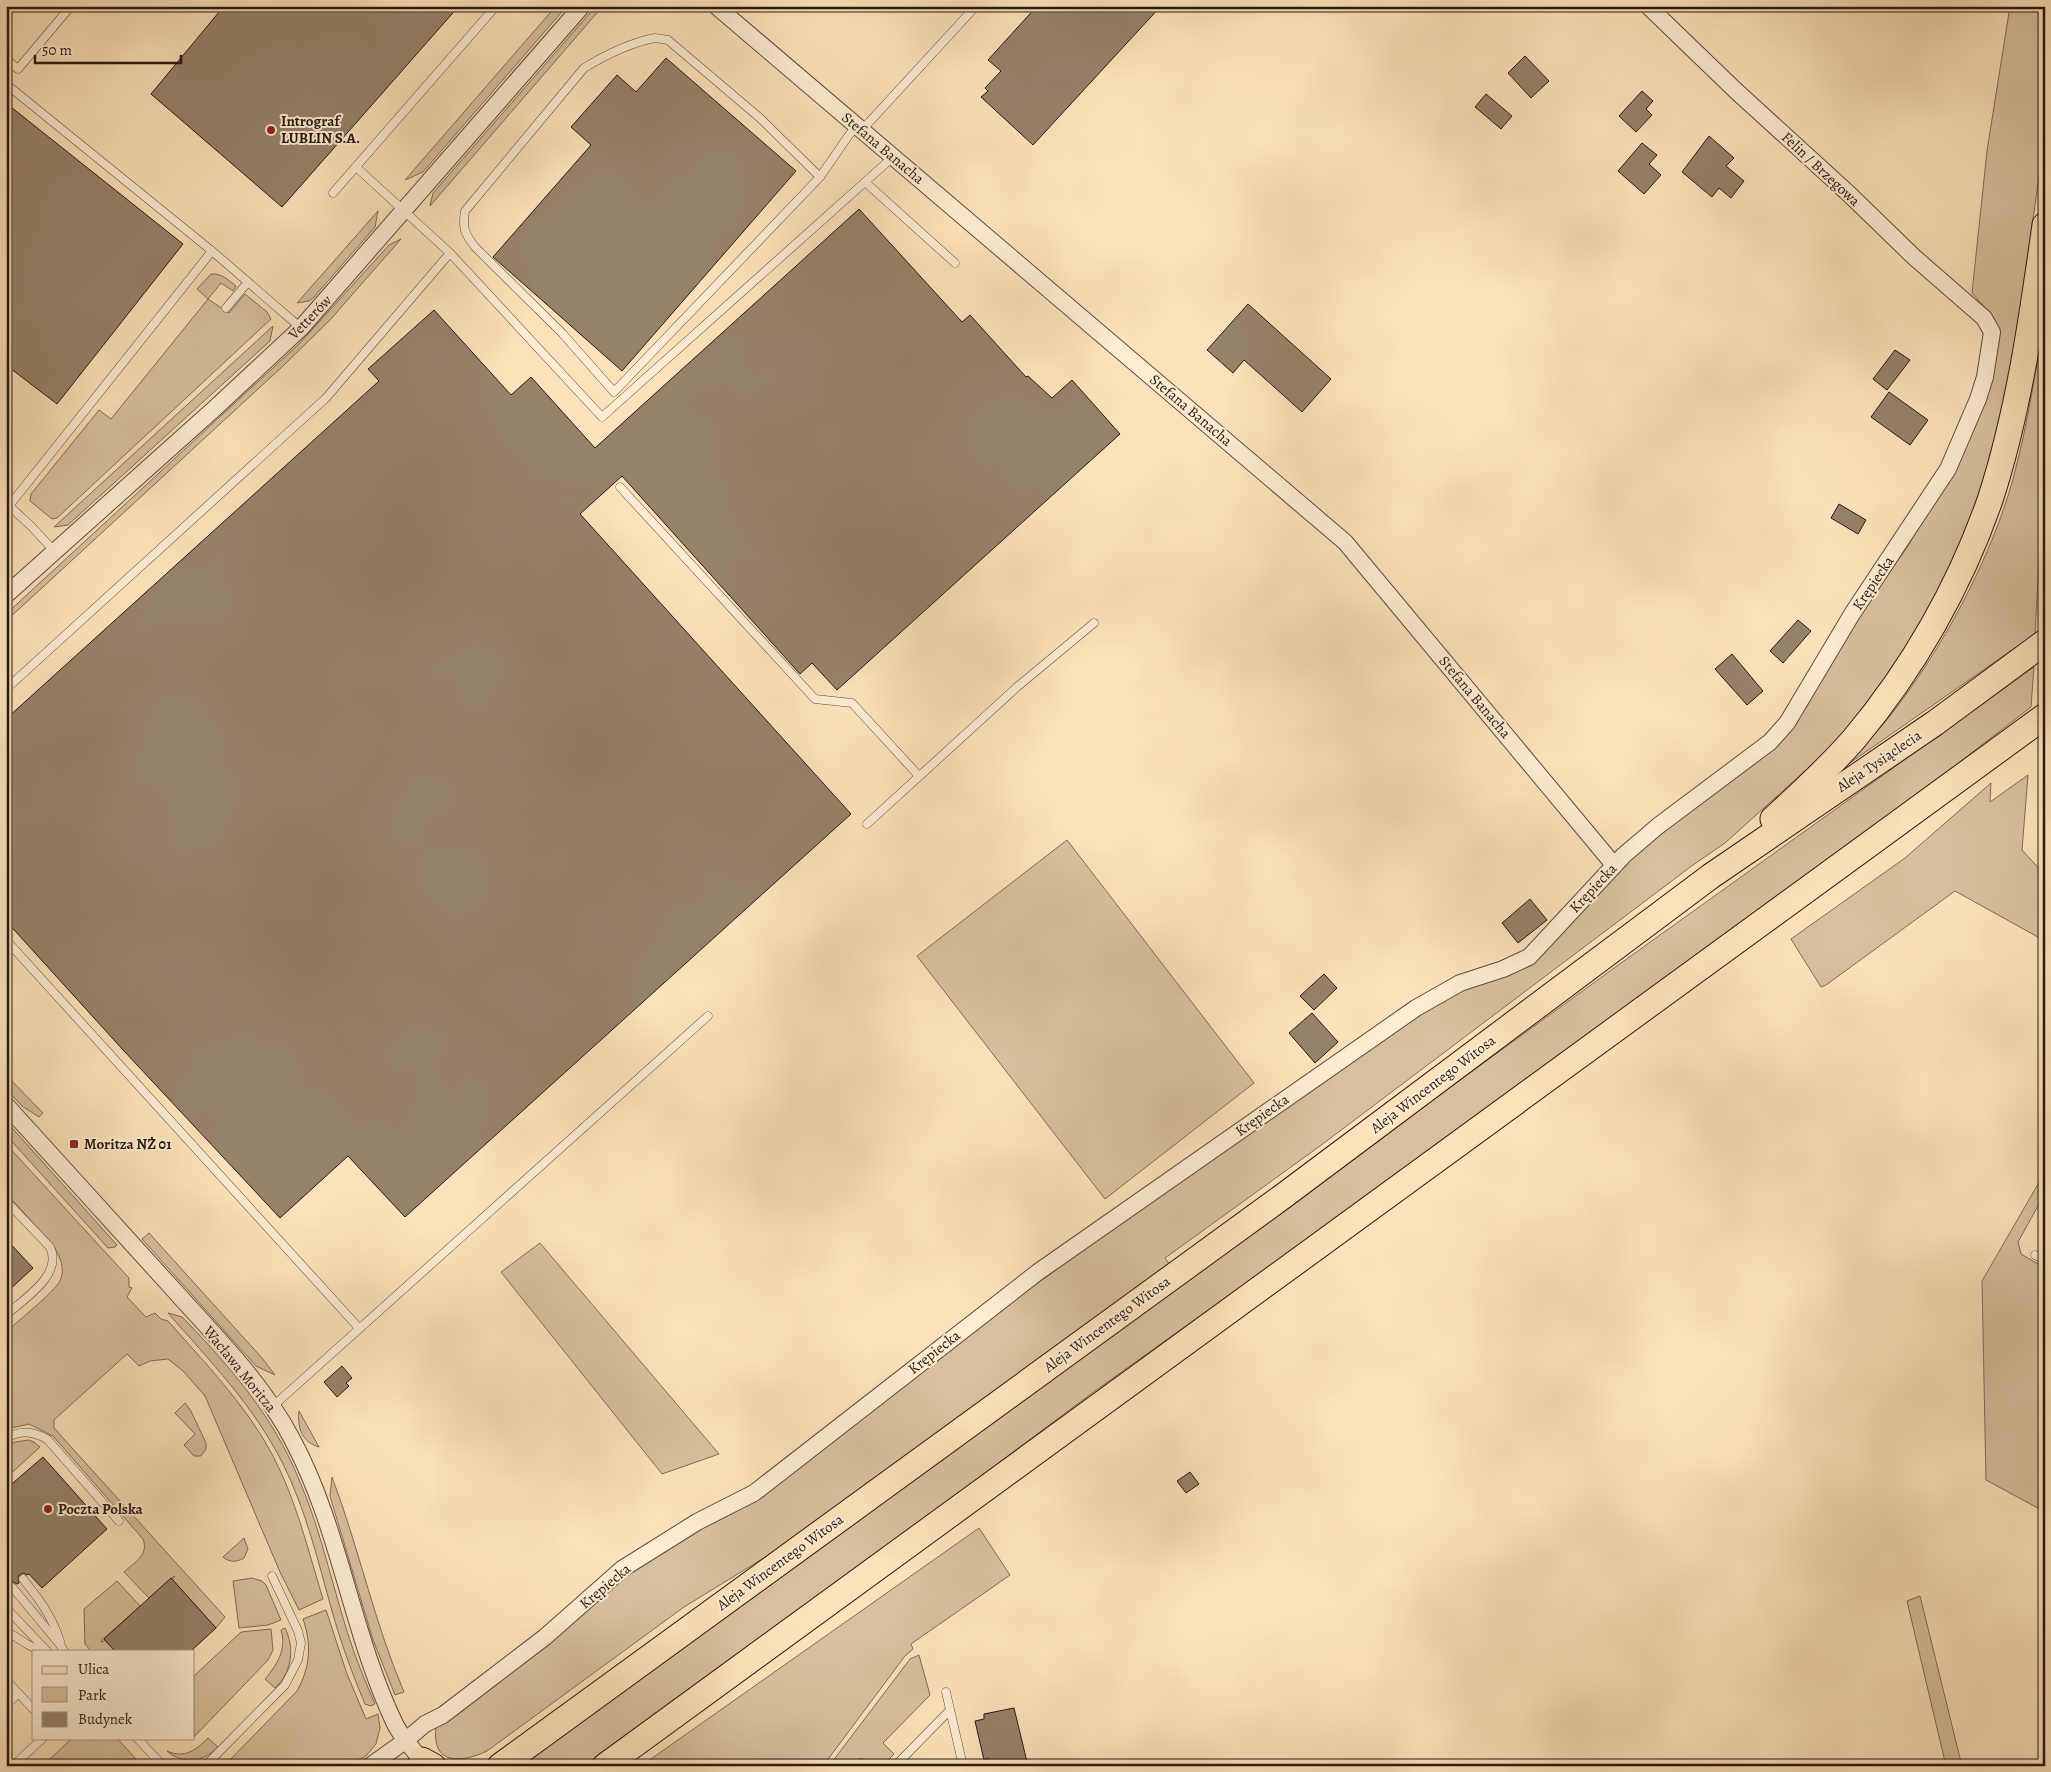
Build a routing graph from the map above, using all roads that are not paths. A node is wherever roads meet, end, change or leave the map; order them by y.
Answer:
1 (71, 6) edge
2 (496, 6) edge
3 (582, 6) edge
4 (716, 6) edge
5 (976, 6) edge
6 (1648, 6) edge
7 (6, 59) edge
8 (6, 84) edge
9 (859, 128) junction
10 (893, 157) junction
11 (356, 167) junction
12 (820, 177) junction
13 (865, 182) junction
14 (333, 193) dead end
15 (404, 211) junction
16 (2045, 225) edge
17 (212, 251) junction
18 (450, 253) junction
19 (955, 263) dead end
20 (248, 282) junction
21 (226, 308) dead end
22 (301, 328) junction
23 (1992, 332) joint
24 (620, 487) dead end
25 (7, 505) edge
26 (56, 553) junction
27 (6, 596) edge
28 (1094, 623) dead end
29 (2045, 642) edge
30 (6, 689) edge
31 (2045, 716) edge
32 (2045, 723) edge
33 (2015, 738) junction
34 (919, 776) junction
35 (868, 824) dead end
36 (1614, 865) junction
37 (1711, 876) junction
38 (6, 940) edge
39 (708, 1016) dead end
40 (6, 1105) edge
41 (6, 1202) edge
42 (2035, 1255) dead end
43 (2045, 1260) edge
44 (6, 1315) edge
45 (359, 1328) junction
46 (272, 1407) junction
47 (6, 1438) edge
48 (119, 1521) dead end
49 (272, 1576) dead end
50 (23, 1579) dead end
51 (13, 1588) dead end
52 (6, 1608) edge
53 (6, 1631) edge
54 (62, 1648) edge
55 (38, 1650) edge
56 (46, 1650) edge
57 (6, 1680) edge
58 (946, 1692) dead end
59 (18, 1694) junction
60 (6, 1705) edge
61 (32, 1708) edge
62 (950, 1710) junction
63 (41, 1740) edge
64 (139, 1740) edge
65 (405, 1740) junction
66 (427, 1764) edge
67 (13, 1766) edge
68 (163, 1766) edge
69 (205, 1766) edge
70 (370, 1766) edge
71 (500, 1766) edge
72 (605, 1766) edge
73 (895, 1766) edge
74 (963, 1766) edge

1 - 7 lane
2 - 11 lane
3 - 15 street, Vetterów
4 - 9 street, Stefana Banacha
5 - 9 lane
6 - 23 street, Felin / Brzegowa
8 - 17 lane
9 - 10 street, Stefana Banacha
9 - 12 lane
10 - 13 lane
10 - 36 street, Stefana Banacha
11 - 14 lane
11 - 15 lane
12 - 12 lane
13 - 18 lane
13 - 19 lane
15 - 18 lane
15 - 22 street, Vetterów
16 - 37 main road
17 - 20 lane
17 - 25 lane
18 - 30 lane
20 - 21 lane
20 - 22 lane
22 - 26 street, Vetterów
23 - 36 street, Krępiecka
24 - 34 lane
25 - 26 lane
26 - 27 street, Vetterów
28 - 34 lane
29 - 37 main road, Aleja Tysiąclecia
31 - 33 main road
32 - 33 main road
33 - 72 main road
34 - 35 lane
36 - 65 street, Krępiecka
37 - 71 main road, Aleja Wincentego Witosa
38 - 45 lane
39 - 45 lane
40 - 46 street, Wacława Moritza
41 - 44 lane
42 - 43 lane
45 - 46 lane
46 - 65 street, Wacława Moritza
47 - 48 lane
49 - 69 lane
50 - 54 lane
51 - 54 lane
52 - 56 lane
53 - 55 lane
57 - 59 lane
58 - 62 lane
59 - 60 lane
59 - 61 lane
62 - 73 lane
62 - 74 lane
63 - 67 lane
64 - 68 lane
65 - 66 street, Wacława Moritza
65 - 70 street, Krępiecka

